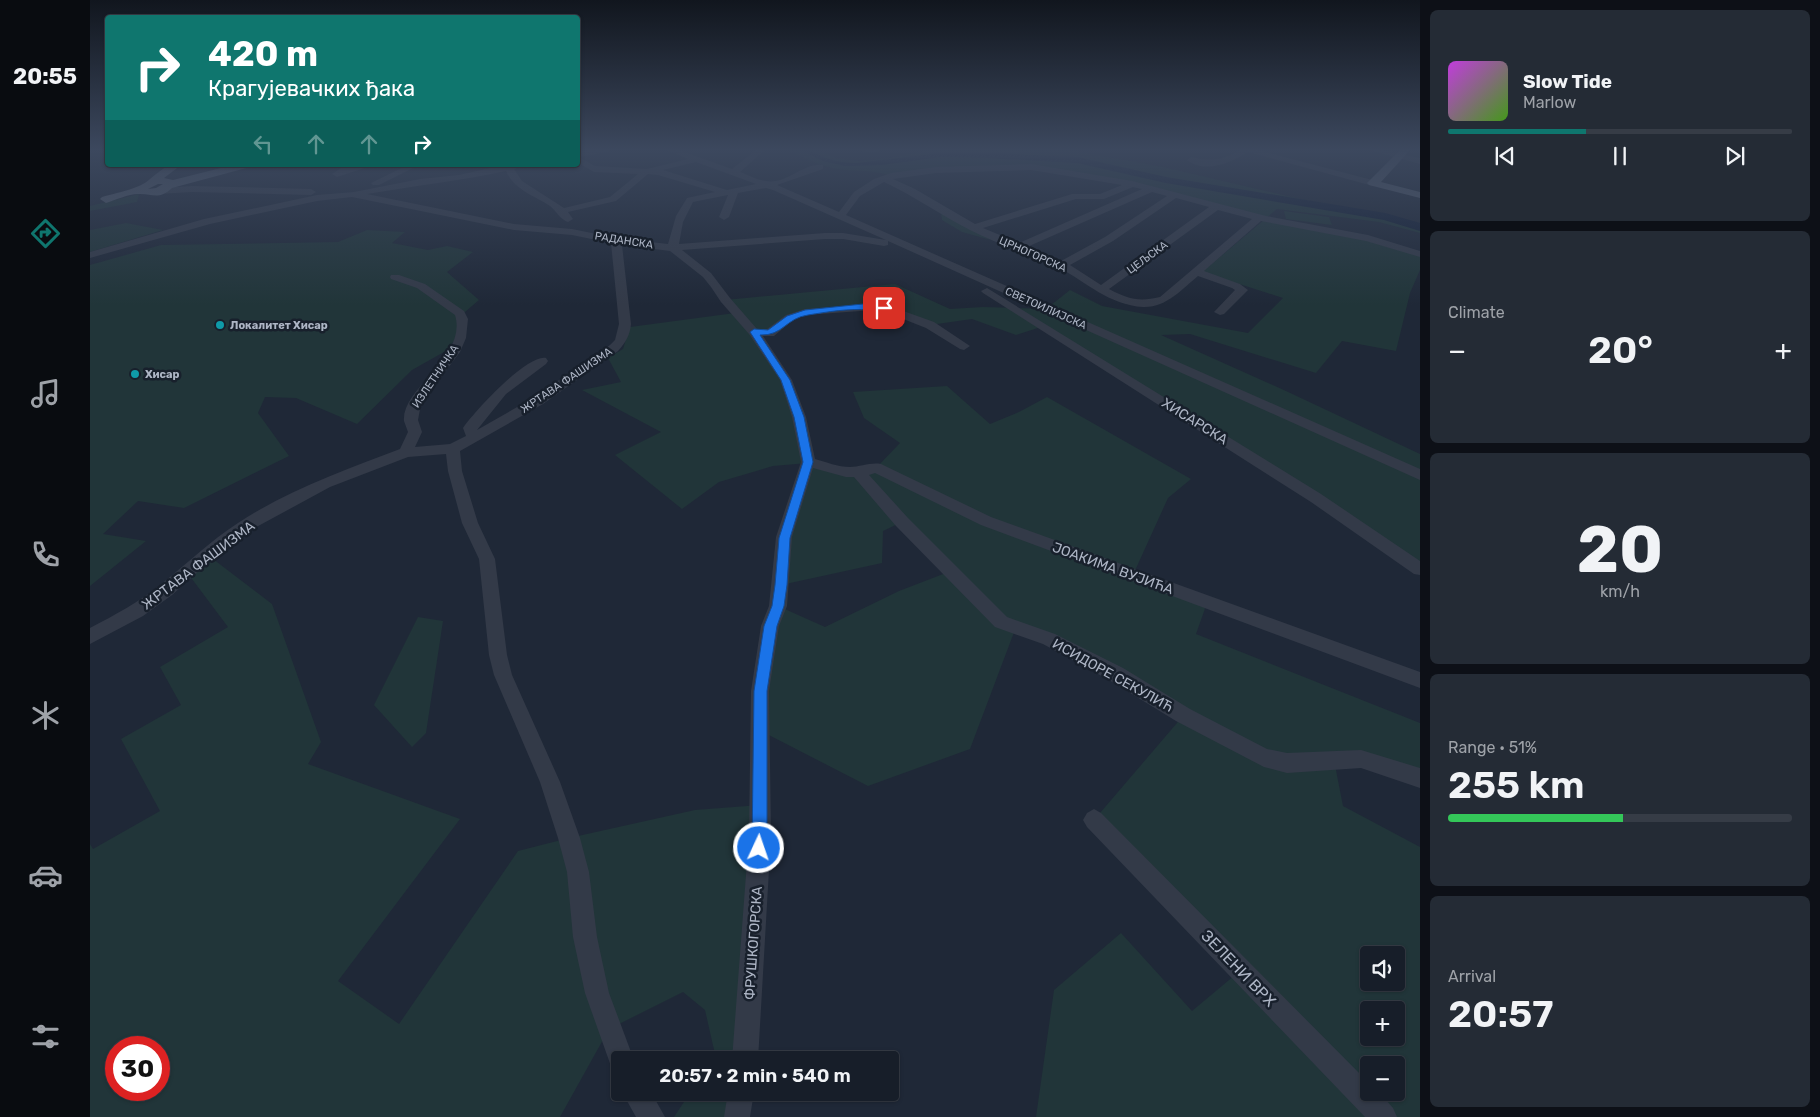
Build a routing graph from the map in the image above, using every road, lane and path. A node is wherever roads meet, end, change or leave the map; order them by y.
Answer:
1 (277, 201) edge
2 (302, 201) edge
3 (393, 201) edge
4 (547, 201) edge
5 (604, 201) edge
6 (688, 201) edge
7 (729, 201) edge
8 (804, 201) edge
9 (852, 201) edge
10 (929, 201) edge
11 (1059, 201) edge
12 (1125, 201) edge
13 (1166, 201) edge
14 (1195, 201) edge
15 (1215, 206) junction
16 (562, 211) junction
17 (840, 217) junction
18 (724, 218) dead end
19 (1259, 218) junction
20 (208, 221) junction
21 (974, 228) junction
22 (572, 232) junction
23 (616, 241) junction
24 (894, 242) junction
25 (1018, 246) junction
26 (673, 248) junction
27 (92, 254) edge
28 (1420, 254) edge
29 (1062, 265) junction
30 (1197, 272) junction
31 (970, 274) junction
32 (395, 277) dead end
33 (1102, 289) junction
34 (1220, 312) dead end
35 (754, 332) junction
36 (964, 346) dead end
37 (542, 360) dead end
38 (415, 432) junction
39 (475, 437) junction
40 (449, 450) junction
41 (406, 452) junction
42 (808, 462) junction
43 (858, 472) junction
44 (1420, 475) edge
45 (1420, 569) edge
46 (90, 638) edge
47 (1420, 680) edge
48 (1420, 778) edge
49 (1094, 820) dead end
50 (618, 1051) edge
51 (746, 1051) edge
52 (640, 1101) edge
53 (740, 1101) edge
54 (652, 1117) edge
55 (737, 1117) edge
56 (1384, 1117) edge

1 - 20 street
2 - 20 street, РАДАНСКА
3 - 22 street, РАДАНСКА
4 - 16 street
5 - 16 street
6 - 26 street
7 - 18 street
8 - 17 street, СВЕТОИЛИЈСКА
9 - 17 street
10 - 21 street, ЦРНОГОРСКА
11 - 21 street
12 - 25 street
13 - 29 street
14 - 15 street
15 - 19 street
15 - 33 street, ЦЕЉСКА
16 - 22 street
17 - 24 street, СВЕТОИЛИЈСКА
19 - 28 street
19 - 30 street, ЦРНОГОРСКА
20 - 27 street, РАДАНСКА
21 - 25 street, ЦРНОГОРСКА
22 - 23 street, РАДАНСКА
23 - 26 street, РАДАНСКА
23 - 39 street, ЖРТАВА ФАШИЗМА
24 - 26 street, РАДАНСКА
24 - 31 street, СВЕТОИЛИЈСКА
25 - 29 street, ЦРНОГОРСКА
26 - 35 street, ФРУШКОГОРСКА
29 - 33 street, ЦРНОГОРСКА
30 - 33 street, ЦРНОГОРСКА
30 - 34 street
31 - 44 street, СВЕТОИЛИЈСКА
31 - 45 street, ХИСАРСКА
32 - 38 street, ИЗЛЕТНИЧКА
35 - 36 street
35 - 42 street, ФРУШКОГОРСКА
37 - 39 street, ЖРТАВА ФАШИЗМА
38 - 40 street
38 - 41 street, ИЗЛЕТНИЧКА
39 - 40 street, ЖРТАВА ФАШИЗМА
40 - 41 street, ЖРТАВА ФАШИЗМА
40 - 50 street
41 - 46 street, ЖРТАВА ФАШИЗМА
42 - 43 street, ЈОАКИМА ВУЈИЋА
42 - 51 street, ФРУШКОГОРСКА
43 - 47 street, ЈОАКИМА ВУЈИЋА
43 - 48 street, ИСИДОРЕ СЕКУЛИЋ
49 - 56 street, ЗЕЛЕНИ ВРХ
52 - 54 street
53 - 55 street

